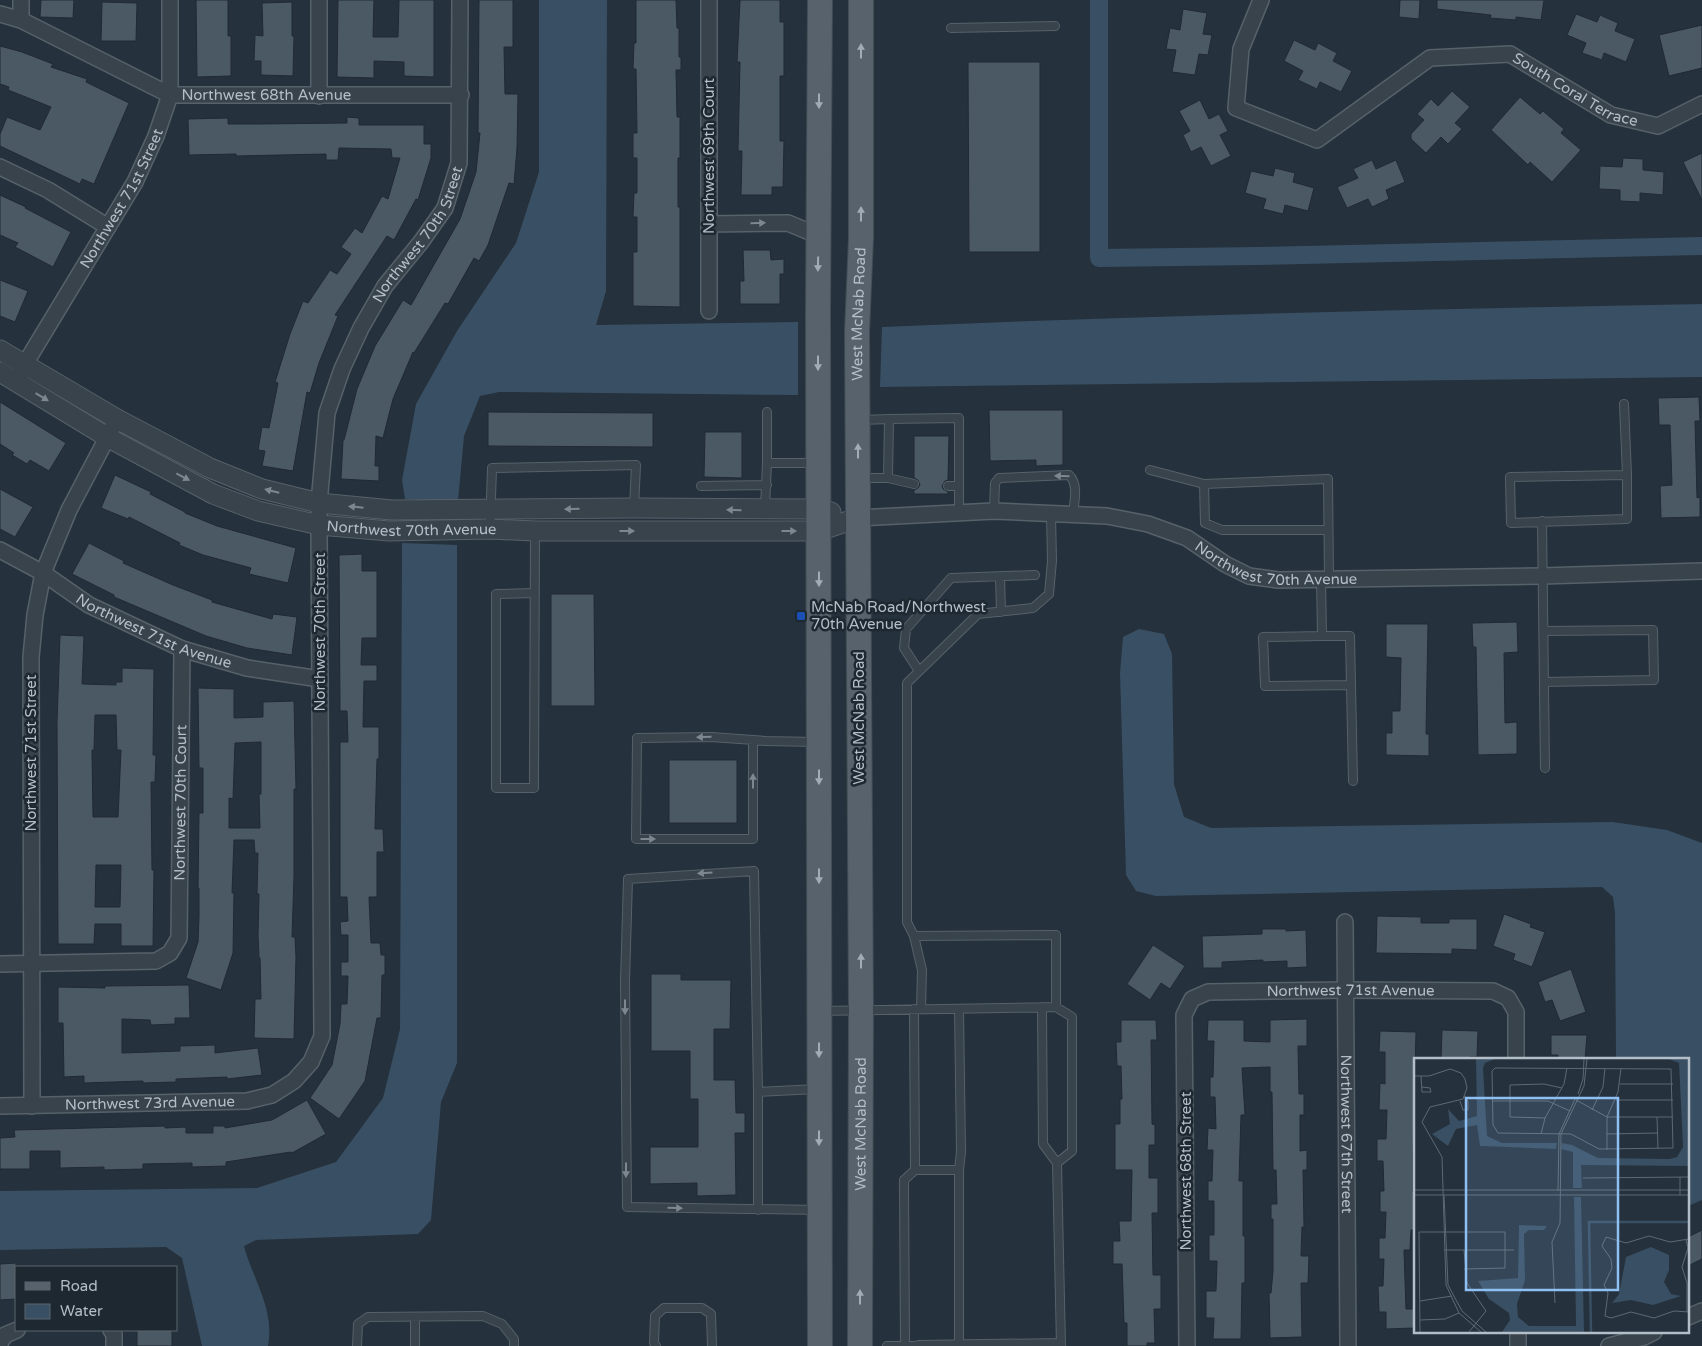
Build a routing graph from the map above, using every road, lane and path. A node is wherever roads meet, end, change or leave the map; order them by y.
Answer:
1 (20, 0) edge
2 (170, 0) edge
3 (319, 0) edge
4 (460, 0) edge
5 (709, 0) edge
6 (820, 0) edge
7 (861, 0) edge
8 (1261, 0) edge
9 (0, 14) edge
10 (21, 20) junction
11 (1055, 26) dead end
12 (951, 28) dead end
13 (170, 95) junction
14 (461, 95) junction
15 (319, 96) junction
16 (1702, 104) edge
17 (0, 167) edge
18 (709, 224) junction
19 (108, 227) junction
20 (819, 236) junction
21 (709, 311) dead end
22 (0, 350) edge
23 (25, 364) junction
24 (0, 372) edge
25 (17, 382) junction
26 (1624, 404) dead end
27 (858, 409) junction
28 (767, 412) dead end
29 (889, 419) junction
30 (117, 420) junction
31 (107, 436) junction
32 (767, 463) junction
33 (819, 463) junction
34 (1150, 470) dead end
35 (1627, 475) junction
36 (858, 478) junction
37 (888, 478) junction
38 (914, 484) dead end
39 (1204, 484) junction
40 (767, 485) junction
41 (701, 486) dead end
42 (948, 486) dead end
43 (959, 486) junction
44 (319, 503) junction
45 (634, 508) junction
46 (765, 510) junction
47 (994, 511) junction
48 (959, 513) junction
49 (1051, 514) junction
50 (1073, 515) junction
51 (857, 518) junction
52 (490, 520) junction
53 (818, 520) junction
54 (1542, 521) junction
55 (319, 525) junction
56 (1328, 530) junction
57 (535, 531) junction
58 (0, 550) edge
59 (1702, 572) edge
60 (43, 574) junction
61 (1035, 575) dead end
62 (1542, 576) junction
63 (1000, 577) junction
64 (1325, 579) junction
65 (535, 593) junction
66 (1001, 612) junction
67 (1543, 631) junction
68 (1322, 636) junction
69 (182, 649) junction
70 (919, 671) junction
71 (320, 679) junction
72 (1544, 682) junction
73 (1351, 685) junction
74 (753, 740) junction
75 (818, 742) junction
76 (1546, 768) dead end
77 (1353, 781) dead end
78 (1345, 922) dead end
79 (914, 936) junction
80 (0, 964) edge
81 (31, 964) junction
82 (1347, 990) junction
83 (1192, 999) joint
84 (1042, 1007) junction
85 (1056, 1007) junction
86 (959, 1008) junction
87 (917, 1009) junction
88 (861, 1010) junction
89 (819, 1011) junction
90 (1516, 1058) edge
91 (294, 1081) joint
92 (819, 1089) junction
93 (758, 1092) junction
94 (0, 1106) edge
95 (32, 1106) junction
96 (1057, 1163) junction
97 (915, 1170) junction
98 (959, 1170) junction
99 (758, 1210) junction
100 (820, 1210) junction
101 (1702, 1311) edge
102 (1690, 1316) edge
103 (415, 1317) junction
104 (15, 1331) edge
105 (112, 1331) edge
106 (1650, 1334) edge
107 (0, 1343) edge
108 (959, 1344) junction
109 (905, 1345) edge
110 (918, 1345) edge
111 (1061, 1345) edge
112 (114, 1346) edge
113 (357, 1346) edge
114 (415, 1346) edge
115 (514, 1346) edge
116 (656, 1346) edge
117 (712, 1346) edge
118 (820, 1346) edge
119 (860, 1346) edge
120 (887, 1346) edge
121 (1187, 1346) edge
122 (1348, 1346) edge
123 (1609, 1346) edge

1 - 10 street
2 - 13 street, Northwest 71st Street
3 - 15 street
4 - 14 street, Northwest 70th Street
5 - 18 street, Northwest 69th Court
6 -> 20 main road
27 -> 7 main road, West McNab Road
8 - 16 street, South Coral Terrace
9 - 10 street, Northwest 68th Avenue
10 - 13 street, Northwest 68th Avenue
11 - 12 lane
13 - 15 street, Northwest 68th Avenue
13 - 19 street, Northwest 71st Street
14 - 15 street, Northwest 68th Avenue
14 - 44 street, Northwest 70th Street
17 - 19 street
18 -> 20 street
18 - 21 street, Northwest 69th Court
19 - 23 street, Northwest 71st Street
20 -> 33 main road
22 - 23 street, Northwest 70th Avenue
23 - 25 street, Northwest 71st Street
23 - 30 street, Northwest 70th Avenue
24 - 25 street, Northwest 70th Avenue
25 -> 31 street, Northwest 70th Avenue
26 - 35 lane
27 - 29 lane
36 -> 27 main road, West McNab Road
28 - 32 lane
29 - 37 lane
29 - 43 lane
30 - 31 street, Northwest 71st Street
44 -> 30 street, Northwest 70th Avenue
31 -> 55 street, Northwest 70th Avenue
31 - 60 street, Northwest 71st Street
32 - 33 lane
32 - 40 lane
33 - 53 main road
34 - 39 lane
35 - 54 lane
35 - 54 lane
36 - 37 lane
36 - 51 main road, West McNab Road
37 - 38 lane
39 - 56 lane
39 - 56 lane
40 - 41 lane
40 - 46 lane
42 - 43 lane
43 - 48 lane
52 -> 44 street, Northwest 70th Avenue
44 - 55 street, Northwest 70th Street
46 -> 45 street, Northwest 70th Avenue
45 -> 52 street, Northwest 70th Avenue
45 - 52 lane
46 - 53 street, Northwest 70th Avenue
47 - 48 street, Northwest 70th Avenue
47 - 49 street, Northwest 70th Avenue
50 -> 47 lane
48 - 51 street, Northwest 70th Avenue
49 - 50 street, Northwest 70th Avenue
49 - 66 lane
50 - 64 street, Northwest 70th Avenue
51 - 53 street, Northwest 70th Avenue
88 -> 51 main road, West McNab Road
52 - 55 street, Northwest 70th Avenue
52 - 57 street, Northwest 70th Avenue
57 -> 53 street, Northwest 70th Avenue
53 -> 75 main road
54 - 62 lane
55 - 71 street, Northwest 70th Street
56 - 64 lane
57 - 65 lane
58 - 60 street, Northwest 71st Avenue
59 - 62 street, Northwest 70th Avenue
60 - 69 street, Northwest 71st Avenue
60 - 81 street, Northwest 71st Street
61 - 63 lane
62 - 64 street, Northwest 70th Avenue
62 - 67 lane
63 - 66 lane
63 - 70 lane
64 - 68 lane
65 - 65 lane
66 - 70 lane
67 - 72 lane
67 - 72 lane
68 - 73 lane
68 - 73 lane
69 - 71 street, Northwest 71st Avenue
69 - 81 street, Northwest 70th Court
70 - 79 lane
71 - 91 street, Northwest 70th Street
72 - 76 lane
73 - 77 lane
74 -> 74 lane
74 - 75 lane
75 -> 89 main road
78 - 82 street, Northwest 67th Street
79 - 85 lane
79 - 87 lane
80 - 81 street
81 - 95 street, Northwest 71st Street
82 - 83 street, Northwest 71st Avenue
82 - 90 street, Northwest 71st Avenue
82 - 122 street, Northwest 67th Street
83 - 121 street, Northwest 68th Street
84 - 85 lane
84 - 86 lane
84 - 96 lane
85 - 96 lane
86 - 87 lane
86 - 98 lane
87 - 88 lane
87 - 97 lane
88 - 89 lane
119 -> 88 main road, West McNab Road
89 -> 92 main road
91 - 95 street, Northwest 73rd Avenue
92 - 93 lane
92 -> 100 main road
93 - 99 lane
93 -> 99 lane
94 - 95 street, Northwest 73rd Avenue
96 - 111 lane
97 - 98 lane
97 - 109 lane
98 - 108 lane
99 - 100 lane
100 - 118 main road
101 - 102 street
103 - 113 lane
103 - 114 lane
103 - 115 lane
104 - 107 street
105 - 112 street
106 - 123 street
108 - 110 lane
108 - 111 lane
109 - 110 lane
109 - 120 lane
116 - 117 lane

